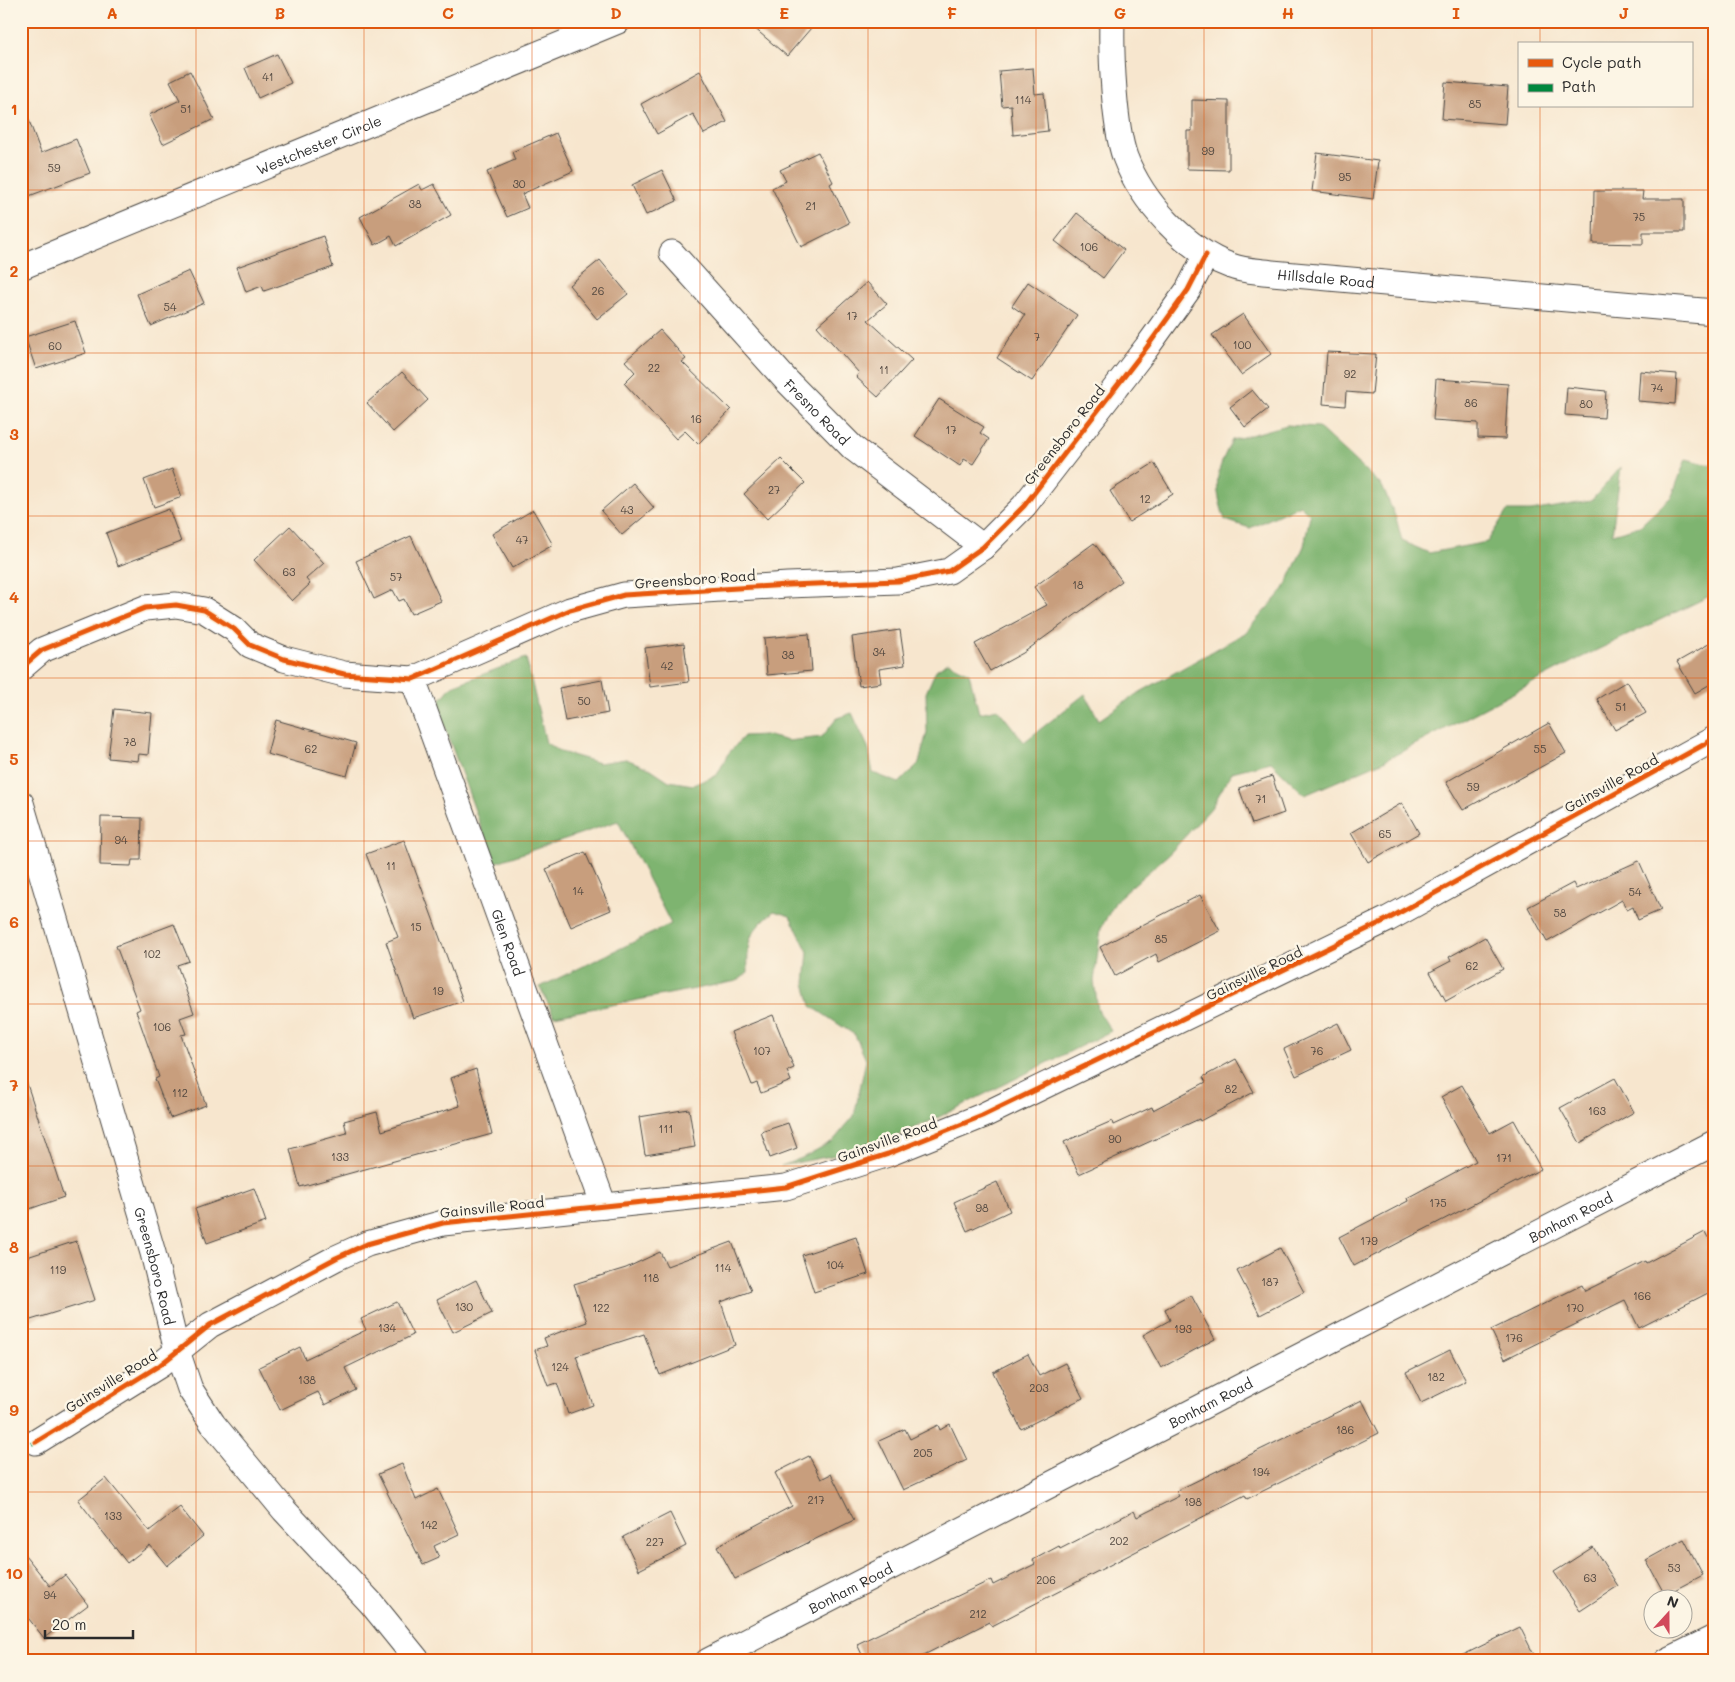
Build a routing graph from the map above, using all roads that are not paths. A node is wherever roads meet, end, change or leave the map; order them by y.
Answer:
1 (618, 21) edge
2 (1112, 21) edge
3 (672, 253) dead end
4 (1206, 255) junction
5 (21, 267) edge
6 (1714, 312) edge
7 (983, 548) junction
8 (21, 668) edge
9 (413, 679) junction
10 (1714, 739) edge
11 (21, 803) edge
12 (1714, 1143) edge
13 (604, 1206) junction
14 (177, 1351) junction
15 (36, 1442) dead end
16 (1714, 1638) edge
17 (418, 1661) edge
18 (708, 1661) edge
19 (1666, 1661) edge

1 - 5 street, Westchester Circle
2 - 4 street, Hillsdale Road
3 - 7 street, Fresno Road
4 - 6 street, Hillsdale Road
4 - 7 street, Greensboro Road
7 - 9 street, Greensboro Road
8 - 9 street, Greensboro Road
9 - 13 street, Glen Road
10 - 13 street, Gainsville Road
11 - 14 street, Greensboro Road
12 - 18 street, Bonham Road
13 - 14 street, Gainsville Road
14 - 15 street, Gainsville Road
14 - 17 street, Greensboro Road
16 - 19 street

